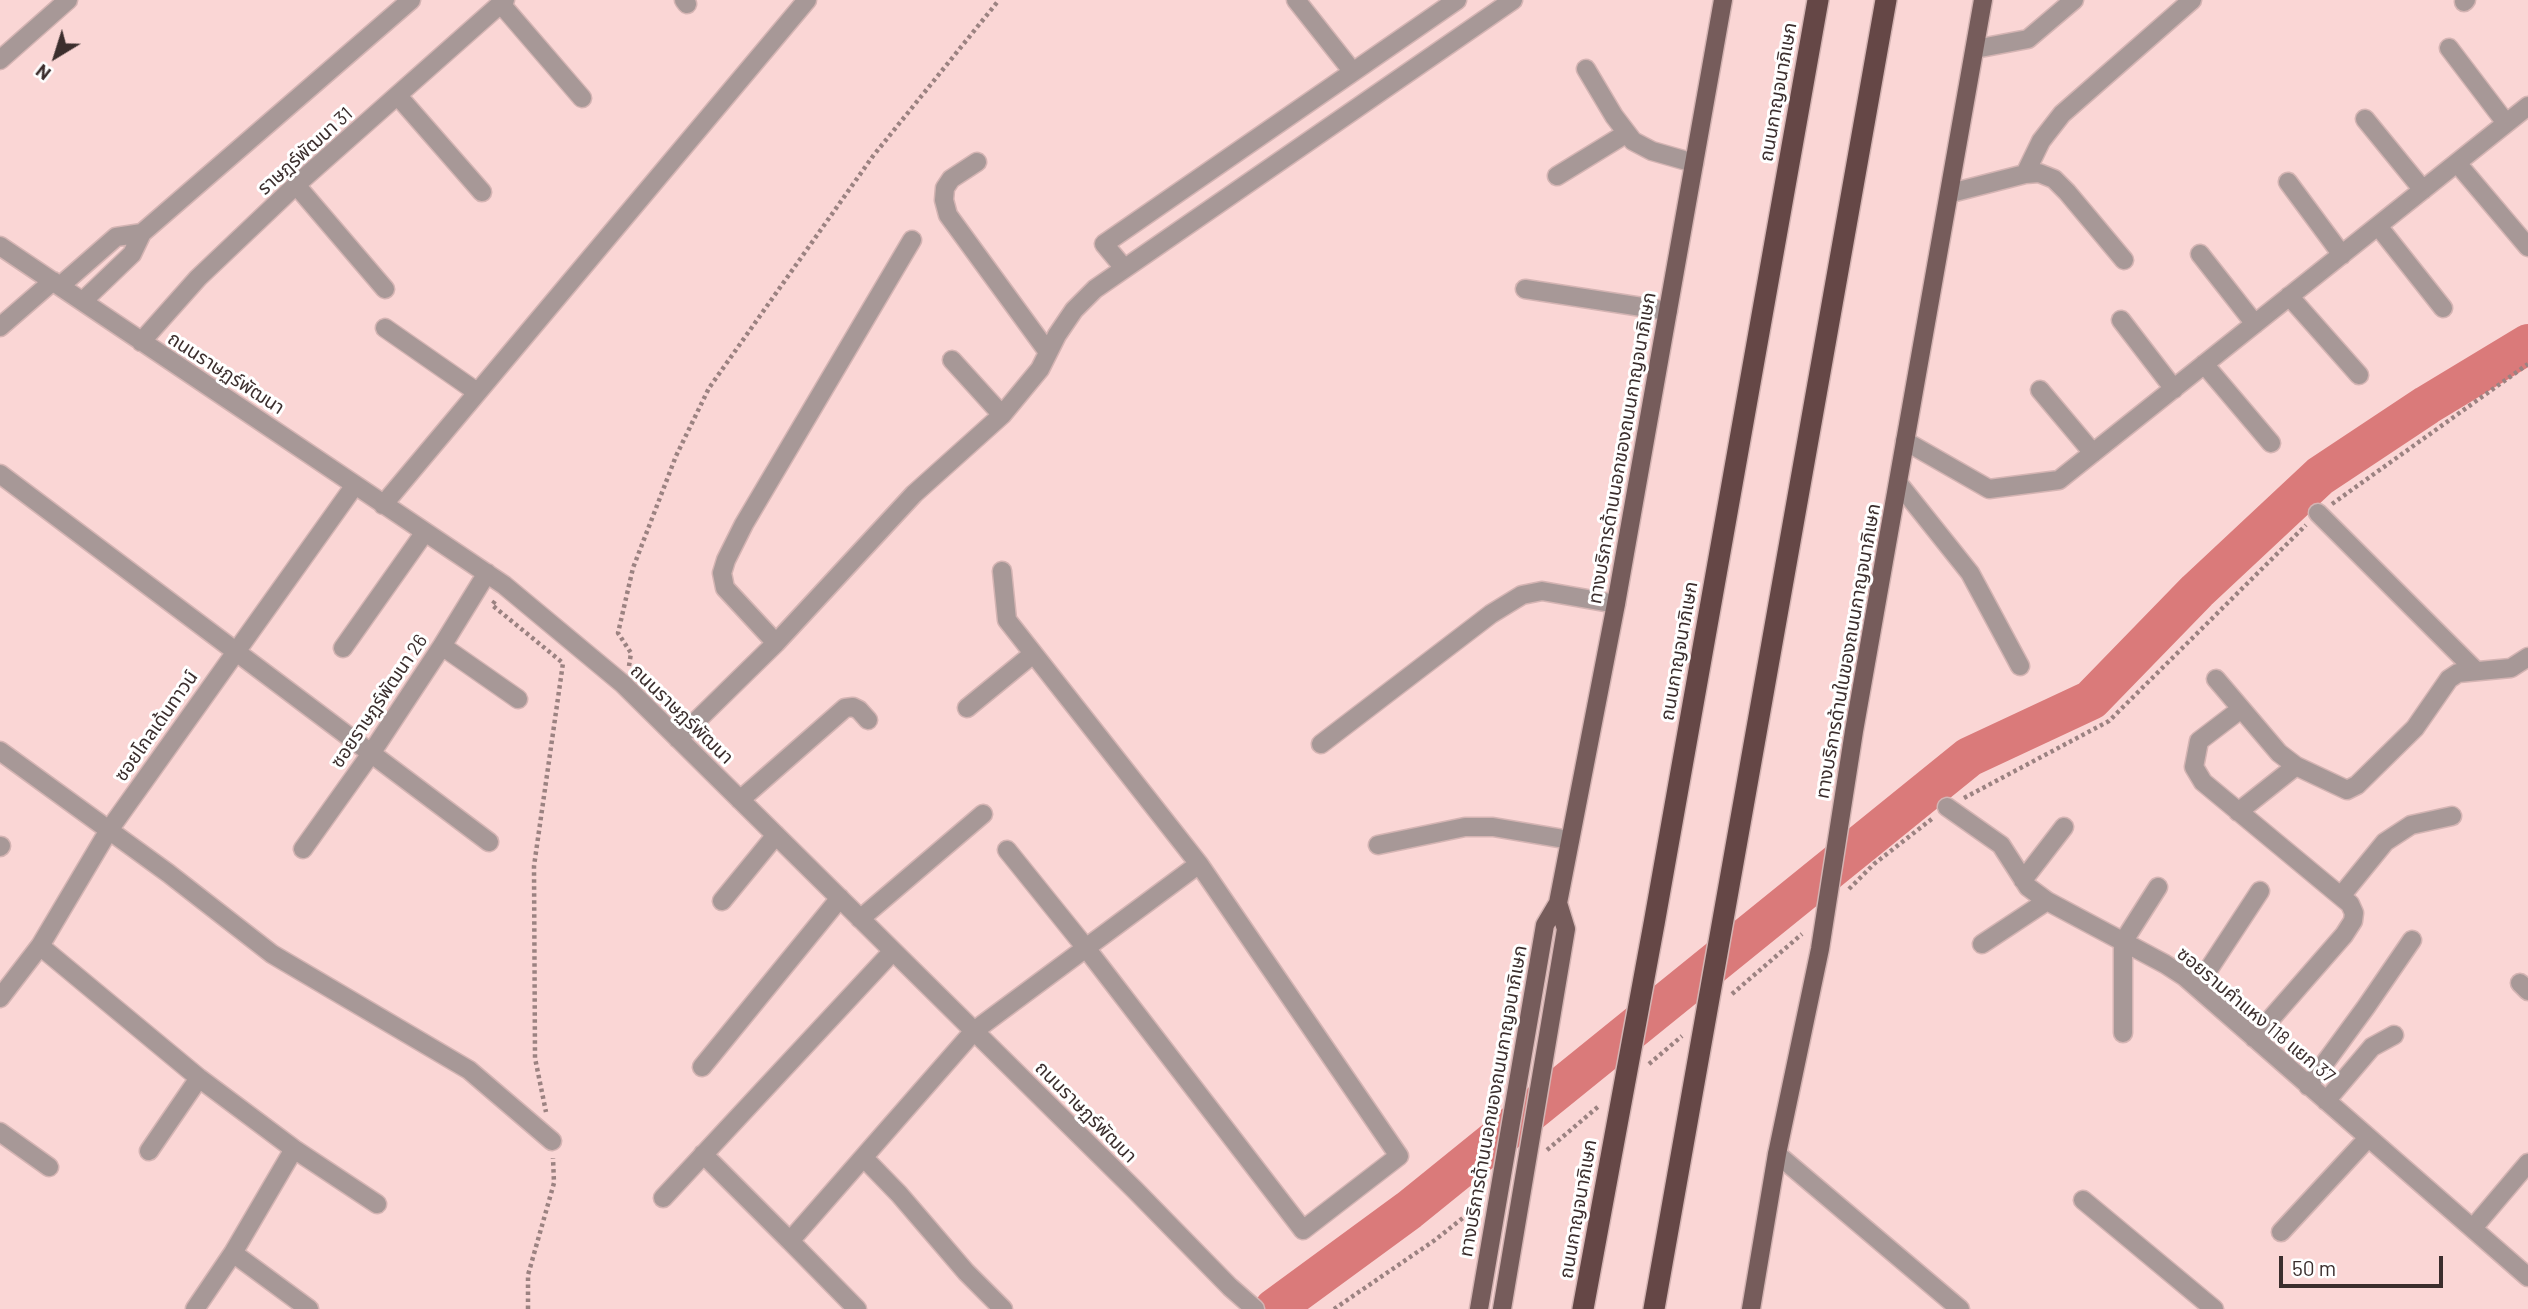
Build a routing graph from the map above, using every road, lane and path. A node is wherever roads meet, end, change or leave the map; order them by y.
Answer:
1 (68, 0) edge
2 (411, 0) edge
3 (807, 0) edge
4 (999, 0) edge
5 (1296, 0) edge
6 (1457, 0) edge
7 (1513, 0) edge
8 (1723, 0) edge
9 (1818, 0) edge
10 (1886, 0) edge
11 (1983, 0) edge
12 (2074, 0) edge
13 (2192, 0) edge
14 (503, 2) edge
15 (2449, 48) dead end
16 (1975, 49) junction
17 (0, 60) edge
18 (1586, 69) dead end
19 (1353, 72) junction
20 (398, 96) junction
21 (582, 97) dead end
22 (2526, 111) edge
23 (2365, 119) dead end
24 (2506, 123) junction
25 (1627, 133) junction
26 (977, 162) dead end
27 (1694, 163) junction
28 (2457, 163) junction
29 (2025, 174) junction
30 (1557, 176) dead end
31 (2288, 182) dead end
32 (296, 186) junction
33 (2423, 190) junction
34 (482, 192) dead end
35 (1951, 193) junction
36 (2378, 226) junction
37 (142, 233) junction
38 (912, 240) dead end
39 (0, 246) edge
40 (2528, 247) edge
41 (2200, 254) dead end
42 (2342, 255) junction
43 (2124, 260) dead end
44 (1124, 268) junction
45 (57, 283) junction
46 (385, 289) dead end
47 (1525, 289) dead end
48 (2290, 296) junction
49 (83, 301) junction
50 (2443, 308) dead end
51 (1668, 311) junction
52 (2121, 320) dead end
53 (2255, 324) junction
54 (0, 327) edge
55 (385, 328) dead end
56 (141, 342) junction
57 (1048, 352) junction
58 (952, 360) dead end
59 (2204, 364) junction
60 (2528, 365) edge
61 (2359, 375) dead end
62 (2174, 389) junction
63 (2040, 390) dead end
64 (477, 392) junction
65 (1002, 415) junction
66 (1905, 441) junction
67 (2271, 443) dead end
68 (2093, 453) junction
69 (0, 474) edge
70 (1899, 484) junction
71 (355, 485) junction
72 (383, 505) junction
73 (2318, 513) junction
74 (425, 532) junction
75 (1002, 571) dead end
76 (487, 573) junction
77 (1616, 604) junction
78 (776, 643) junction
79 (442, 646) junction
80 (343, 648) dead end
81 (234, 651) junction
82 (631, 653) dead end
83 (1033, 654) junction
84 (2528, 657) edge
85 (563, 663) dead end
86 (2020, 666) dead end
87 (2475, 670) junction
88 (2216, 679) dead end
89 (518, 699) dead end
90 (967, 708) dead end
91 (2241, 709) junction
92 (868, 720) dead end
93 (678, 739) junction
94 (1321, 744) dead end
95 (0, 751) edge
96 (370, 754) junction
97 (2296, 766) junction
98 (740, 800) junction
99 (1947, 807) junction
100 (2238, 812) junction
101 (984, 814) dead end
102 (2452, 816) dead end
103 (2064, 827) dead end
104 (108, 830) junction
105 (776, 835) junction
106 (1570, 840) junction
107 (489, 842) dead end
108 (1378, 845) dead end
109 (303, 849) dead end
110 (1007, 850) dead end
111 (1199, 864) junction
112 (2023, 880) junction
113 (2158, 887) dead end
114 (2260, 891) dead end
115 (1846, 892) dead end
116 (2341, 896) junction
117 (840, 898) junction
118 (722, 901) dead end
119 (2047, 901) junction
120 (1558, 903) junction
121 (860, 919) junction
122 (1807, 930) dead end
123 (2412, 940) dead end
124 (2123, 942) junction
125 (1982, 944) dead end
126 (40, 946) junction
127 (1086, 948) junction
128 (893, 951) junction
129 (2197, 987) junction
130 (2, 990) edge
131 (1722, 1002) dead end
132 (1690, 1029) dead end
133 (974, 1031) junction
134 (2123, 1033) dead end
135 (2394, 1035) dead end
136 (2254, 1038) junction
137 (1648, 1065) dead end
138 (702, 1067) dead end
139 (199, 1078) junction
140 (2308, 1086) junction
141 (1605, 1101) dead end
142 (2326, 1101) junction
143 (0, 1132) edge
144 (2368, 1138) junction
145 (552, 1141) junction
146 (294, 1149) junction
147 (149, 1151) dead end
148 (703, 1154) junction
149 (1777, 1154) junction
150 (1541, 1155) dead end
151 (864, 1158) junction
152 (2528, 1163) edge
153 (49, 1167) dead end
154 (663, 1198) dead end
155 (1488, 1199) dead end
156 (2083, 1200) dead end
157 (377, 1204) dead end
158 (2473, 1228) junction
159 (2281, 1231) dead end
160 (790, 1241) junction
161 (233, 1253) junction
162 (2528, 1277) edge
163 (195, 1309) edge
164 (309, 1309) edge
165 (528, 1309) edge
166 (857, 1309) edge
167 (1003, 1309) edge
168 (1255, 1309) edge
169 (1335, 1309) edge
170 (1479, 1309) edge
171 (1502, 1309) edge
172 (1583, 1309) edge
173 (1654, 1309) edge
174 (1752, 1309) edge
175 (1960, 1309) edge
176 (2214, 1309) edge

1 - 17 street
2 - 37 street
3 - 64 street
4 - 82 path
5 - 19 street
6 - 19 street
7 - 44 street
8 - 27 main road, ทางบริการด้านนอกของถนนกาญจนาภิเษก
9 - 172 highway, ถนนกาญจนาภิเษก
10 - 173 highway
11 - 16 main road, ทางบริการด้านในของถนนกาญจนาภิเษก
12 - 16 street
13 - 29 street
14 - 20 street, ราษฎร์พัฒนา 31
14 - 21 street
15 - 24 street
16 - 35 main road, ทางบริการด้านในของถนนกาญจนาภิเษก
18 - 25 street
19 - 44 street
20 - 32 street, ราษฎร์พัฒนา 31
20 - 34 street
22 - 24 street
23 - 33 street
24 - 28 street
25 - 27 street
25 - 30 street
26 - 57 street
27 - 51 main road, ทางบริการด้านนอกของถนนกาญจนาภิเษก
28 - 33 street
28 - 40 street
29 - 35 street
29 - 43 street
31 - 42 street
32 - 46 street
32 - 56 street, ราษฎร์พัฒนา 31
33 - 36 street
35 - 66 main road, ทางบริการด้านในของถนนกาญจนาภิเษก
36 - 42 street
36 - 50 street
37 - 45 street
37 - 49 street
38 - 78 street
39 - 45 street, ถนนราษฏร์พัฒนา
41 - 53 street
42 - 48 street
44 - 57 street
45 - 49 street, ถนนราษฏร์พัฒนา
45 - 54 street
47 - 51 street
48 - 53 street
48 - 61 street
49 - 56 street, ถนนราษฏร์พัฒนา
51 - 77 main road, ทางบริการด้านนอกของถนนกาญจนาภิเษก
52 - 62 street
53 - 59 street
55 - 64 street
56 - 71 street, ถนนราษฏร์พัฒนา
57 - 65 street
58 - 65 street
59 - 62 street
59 - 67 street
60 - 73 path
62 - 68 street
63 - 68 street
64 - 72 street
65 - 78 street
66 - 68 street
66 - 70 main road, ทางบริการด้านในของถนนกาญจนาภิเษก
69 - 81 street
70 - 86 street
70 - 149 main road, ทางบริการด้านในของถนนกาญจนาภิเษก
71 - 72 street, ถนนราษฏร์พัฒนา
71 - 81 street, ซอยโกลเด้นทาวน์
72 - 74 street, ถนนราษฏร์พัฒนา
73 - 87 street
73 - 99 path
74 - 76 street, ถนนราษฏร์พัฒนา
74 - 80 street
75 - 83 street
76 - 79 street, ซอยราษฎร์พัฒนา 26
76 - 93 street, ถนนราษฏร์พัฒนา
77 - 94 street
77 - 106 main road, ทางบริการด้านนอกของถนนกาญจนาภิเษก
78 - 93 street
79 - 89 street
79 - 96 street, ซอยราษฎร์พัฒนา 26
81 - 96 street
81 - 104 street, ซอยโกลเด้นทาวน์
83 - 90 street
83 - 111 street
84 - 87 street
85 - 145 path
87 - 97 street
88 - 91 street
91 - 97 street
91 - 100 street
92 - 98 street
93 - 98 street, ถนนราษฏร์พัฒนา
95 - 104 street
96 - 107 street
96 - 109 street, ซอยราษฎร์พัฒนา 26
97 - 100 street
98 - 105 street, ถนนราษฏร์พัฒนา
99 - 112 street, ซอยรามคำแหง 118 แยก 37
99 - 115 path
100 - 116 street
101 - 121 street
102 - 116 street
103 - 112 street
104 - 126 street, ซอยโกลเด้นทาวน์
104 - 145 street
105 - 117 street, ถนนราษฏร์พัฒนา
105 - 118 street
106 - 108 street
106 - 120 main road, ทางบริการด้านนอกของถนนกาญจนาภิเษก
110 - 127 street
111 - 127 street
111 - 127 street
112 - 119 street, ซอยรามคำแหง 118 แยก 37
113 - 124 street
114 - 129 street
116 - 136 street
117 - 121 street, ถนนราษฏร์พัฒนา
117 - 138 street
119 - 124 street, ซอยรามคำแหง 118 แยก 37
119 - 125 street
120 - 170 main road, ทางบริการด้านนอกของถนนกาญจนาภิเษก
120 - 171 main road, ทางบริการด้านนอกของถนนกาญจนาภิเษก
121 - 128 street, ถนนราษฏร์พัฒนา
122 - 131 path
123 - 140 street
124 - 129 street, ซอยรามคำแหง 118 แยก 37
124 - 134 street
126 - 130 street, ซอยโกลเด้นทาวน์
126 - 139 street
127 - 133 street
128 - 133 street, ถนนราษฏร์พัฒนา
128 - 148 street
129 - 136 street, ซอยรามคำแหง 118 แยก 37
132 - 137 path
133 - 151 street
133 - 168 street, ถนนราษฏร์พัฒนา
135 - 142 street
136 - 140 street, ซอยรามคำแหง 118 แยก 37
139 - 146 street
139 - 147 street
140 - 142 street, ซอยรามคำแหง 118 แยก 37
141 - 150 path
142 - 144 street, ซอยรามคำแหง 118 แยก 37
143 - 153 street
144 - 158 street, ซอยรามคำแหง 118 แยก 37
144 - 159 street
145 - 165 path
146 - 157 street
146 - 161 street
148 - 154 street
148 - 160 street
149 - 174 main road, ทางบริการด้านในของถนนกาญจนาภิเษก
149 - 175 street
151 - 160 street
151 - 167 street
152 - 158 street
155 - 169 path
156 - 176 street
158 - 162 street, ซอยรามคำแหง 118 แยก 37
160 - 166 street
161 - 163 street
161 - 164 street

